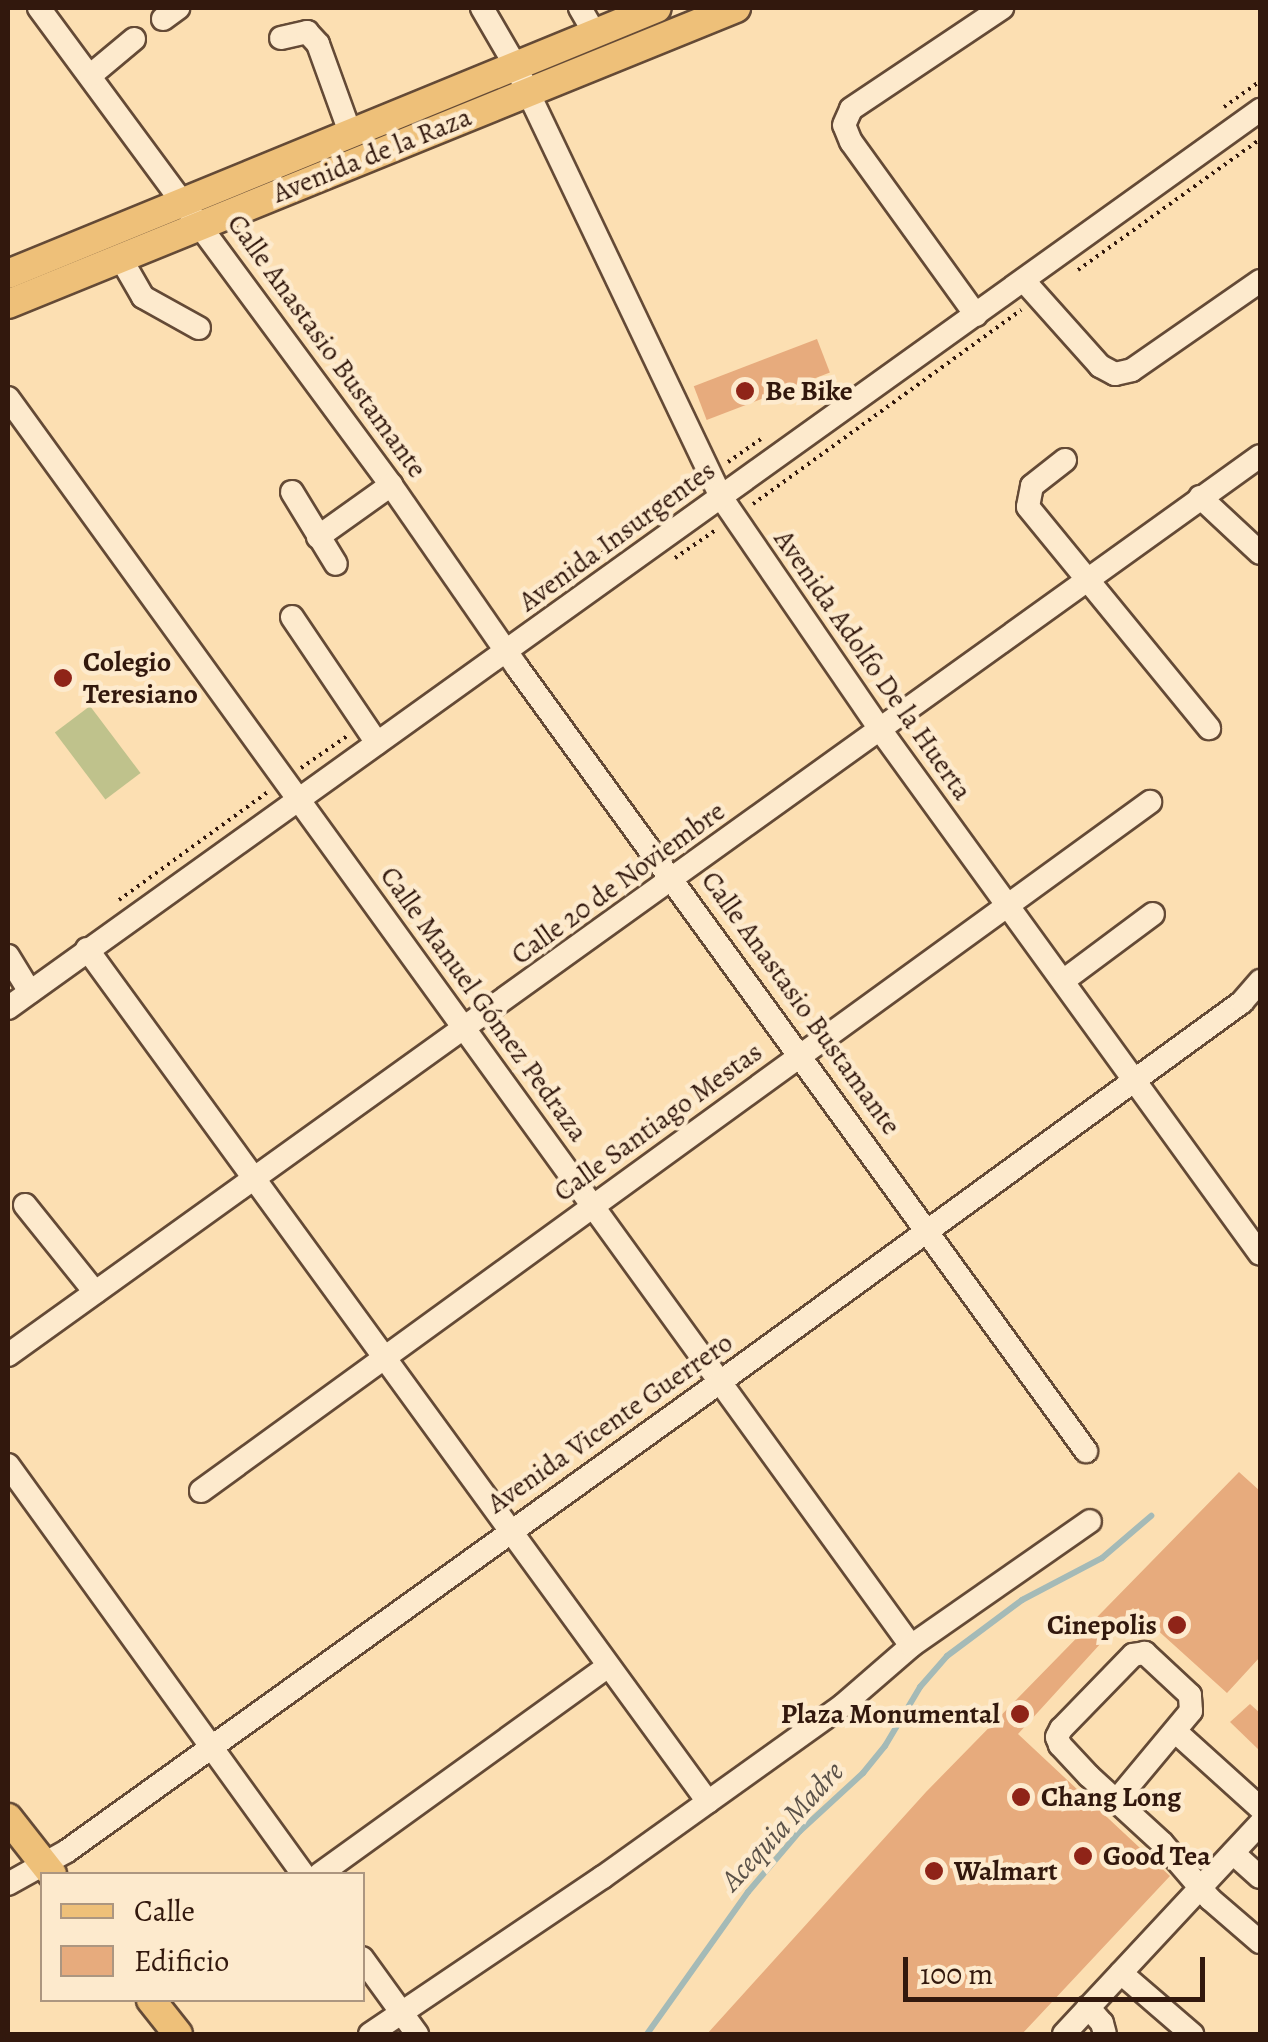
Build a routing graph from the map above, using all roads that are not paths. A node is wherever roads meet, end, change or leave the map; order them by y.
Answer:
1 (39, 8) edge
2 (580, 8) edge
3 (656, 8) edge
4 (736, 8) edge
5 (1002, 8) edge
6 (489, 10) edge
7 (594, 32) junction
8 (281, 38) dead end
9 (134, 39) dead end
10 (516, 64) junction
11 (91, 75) junction
12 (528, 93) junction
13 (1260, 110) edge
14 (351, 134) junction
15 (193, 213) junction
16 (120, 257) junction
17 (8, 274) edge
18 (1260, 281) edge
19 (1025, 282) junction
20 (8, 304) edge
21 (976, 315) junction
22 (200, 328) dead end
23 (8, 398) edge
24 (1260, 456) edge
25 (1065, 460) dead end
26 (391, 485) junction
27 (292, 492) dead end
28 (721, 497) junction
29 (1200, 497) junction
30 (318, 538) junction
31 (1260, 554) edge
32 (336, 564) dead end
33 (1084, 580) junction
34 (292, 618) dead end
35 (507, 652) junction
36 (879, 728) junction
37 (1209, 728) dead end
38 (378, 743) junction
39 (297, 800) junction
40 (1150, 802) dead end
41 (674, 881) junction
42 (1007, 905) junction
43 (1152, 914) dead end
44 (87, 949) junction
45 (8, 956) edge
46 (1260, 981) edge
47 (1063, 982) junction
48 (30, 992) junction
49 (1251, 1001) edge
50 (8, 1008) edge
51 (465, 1030) junction
52 (801, 1055) junction
53 (1135, 1080) junction
54 (258, 1179) junction
55 (24, 1204) dead end
56 (595, 1206) junction
57 (929, 1230) junction
58 (1260, 1254) edge
59 (95, 1292) junction
60 (8, 1355) edge
61 (384, 1356) junction
62 (720, 1382) junction
63 (1086, 1451) dead end
64 (8, 1466) edge
65 (201, 1491) dead end
66 (1090, 1522) dead end
67 (509, 1531) junction
68 (911, 1646) junction
69 (607, 1667) junction
70 (1176, 1732) junction
71 (207, 1747) junction
72 (1116, 1801) junction
73 (708, 1802) junction
74 (1260, 1808) edge
75 (8, 1818) edge
76 (1260, 1824) edge
77 (1233, 1853) junction
78 (49, 1870) edge
79 (301, 1872) edge
80 (323, 1872) edge
81 (40, 1873) edge
82 (1260, 1877) edge
83 (8, 1884) edge
84 (1202, 1888) junction
85 (1260, 1942) edge
86 (365, 1962) edge
87 (1121, 1974) junction
88 (153, 2002) edge
89 (1088, 2007) junction
90 (401, 2012) junction
91 (178, 2034) edge
92 (370, 2034) edge
93 (416, 2034) edge
94 (1064, 2034) edge
95 (1105, 2034) edge
96 (1192, 2034) edge

1 - 11 street, Calle Anastasio Bustamante
2 - 7 street
3 - 7 main road, Avenida de la Raza
4 - 12 main road, Avenida de la Raza
5 - 21 street
6 - 10 street, Avenida Adolfo De la Huerta
7 - 10 main road, Avenida de la Raza
8 - 14 street
9 - 11 street
10 - 12 street, Avenida Adolfo De la Huerta
10 - 14 main road, Avenida de la Raza
11 - 15 street, Calle Anastasio Bustamante
12 - 15 main road, Avenida de la Raza
12 - 28 street, Avenida Adolfo De la Huerta
13 - 19 street, Avenida Insurgentes
14 - 15 main road, Avenida de la Raza
15 - 16 main road, Avenida de la Raza
15 - 17 main road, Avenida de la Raza
15 - 26 street, Calle Anastasio Bustamante
16 - 20 main road, Avenida de la Raza
16 - 22 street
18 - 19 street
19 - 21 street, Avenida Insurgentes
21 - 28 street, Avenida Insurgentes
23 - 39 street, Calle Manuel Gómez Pedraza
24 - 29 street, Calle 20 de Noviembre
25 - 33 street
26 - 30 street
26 - 35 street, Calle Anastasio Bustamante
27 - 30 street
28 - 35 street, Avenida Insurgentes
28 - 36 street, Avenida Adolfo De la Huerta
29 - 31 street
29 - 33 street, Calle 20 de Noviembre
30 - 32 street
33 - 36 street, Calle 20 de Noviembre
33 - 37 street
34 - 38 street
35 - 38 street, Avenida Insurgentes
35 - 41 street, Calle Anastasio Bustamante
36 - 41 street, Calle 20 de Noviembre
36 - 42 street, Avenida Adolfo De la Huerta
38 - 39 street, Avenida Insurgentes
39 - 44 street, Avenida Insurgentes
39 - 51 street, Calle Manuel Gómez Pedraza
40 - 42 street, Calle Santiago Mestas
41 - 51 street, Calle 20 de Noviembre
41 - 52 street, Calle Anastasio Bustamante
42 - 47 street, Avenida Adolfo De la Huerta
42 - 52 street, Calle Santiago Mestas
43 - 47 street
44 - 48 street, Avenida Insurgentes
44 - 54 street
45 - 48 street
46 - 49 street, Avenida Vicente Guerrero
47 - 53 street, Avenida Adolfo De la Huerta
48 - 50 street, Avenida Insurgentes
49 - 53 street, Avenida Vicente Guerrero
51 - 54 street, Calle 20 de Noviembre
51 - 56 street, Calle Manuel Gómez Pedraza
52 - 56 street, Calle Santiago Mestas
52 - 57 street, Calle Anastasio Bustamante
53 - 57 street, Avenida Vicente Guerrero
53 - 58 street, Avenida Adolfo De la Huerta
54 - 59 street, Calle 20 de Noviembre
54 - 61 street
55 - 59 street
56 - 61 street, Calle Santiago Mestas
56 - 62 street, Calle Manuel Gómez Pedraza
57 - 62 street, Avenida Vicente Guerrero
57 - 63 street, Calle Anastasio Bustamante
59 - 60 street, Calle 20 de Noviembre
61 - 65 street, Calle Santiago Mestas
61 - 67 street
62 - 67 street, Avenida Vicente Guerrero
62 - 68 street, Calle Manuel Gómez Pedraza
64 - 71 street
66 - 68 street
67 - 69 street
67 - 71 street, Avenida Vicente Guerrero
68 - 73 street
69 - 73 street
69 - 80 street
70 - 72 street
70 - 72 street
70 - 74 street
71 - 78 street, Avenida Vicente Guerrero
71 - 79 street
72 - 84 street
73 - 90 street
75 - 78 main road
76 - 77 street
77 - 82 street
77 - 84 street
81 - 83 street, Avenida Vicente Guerrero
84 - 85 street
84 - 87 street
86 - 90 street
87 - 89 street
87 - 96 street
88 - 91 main road
89 - 94 street
89 - 95 street
90 - 92 street
90 - 93 street

